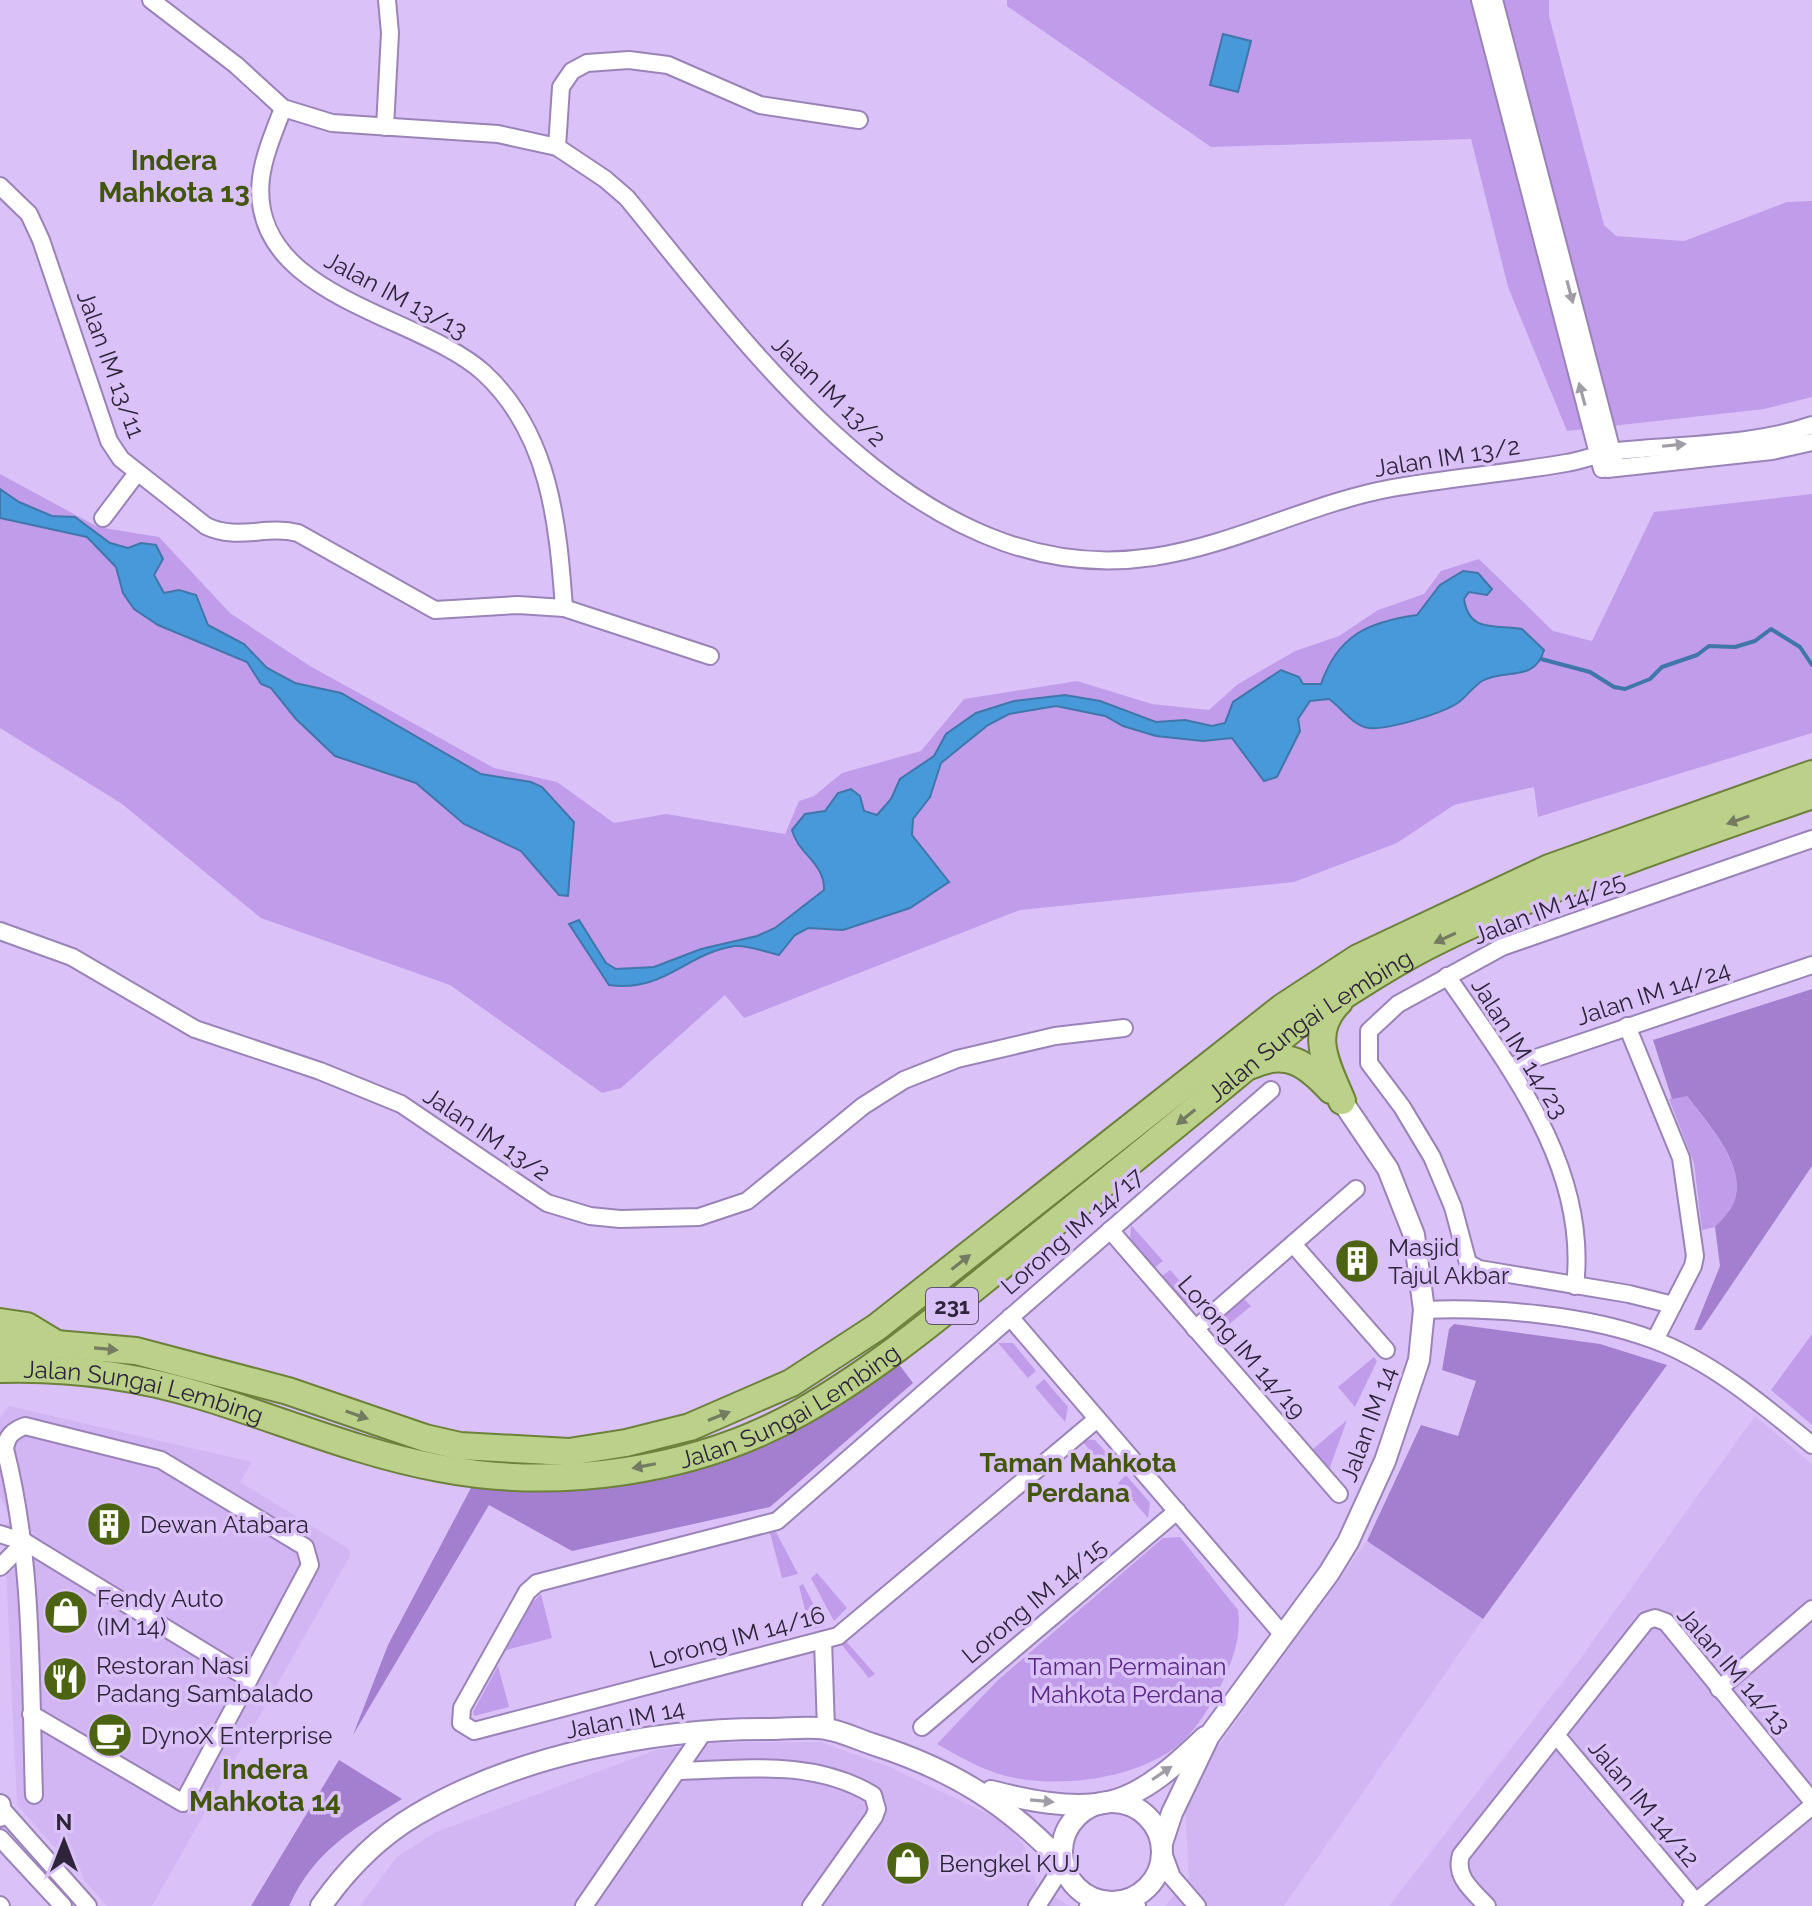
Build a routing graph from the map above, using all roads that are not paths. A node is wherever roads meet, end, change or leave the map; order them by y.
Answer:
1 (151, 0) edge
2 (387, 0) edge
3 (1480, 0) edge
4 (1494, 0) edge
5 (1506, 74) junction
6 (283, 108) junction
7 (859, 120) dead end
8 (385, 127) junction
9 (557, 147) junction
10 (0, 186) edge
11 (1812, 425) edge
12 (1812, 442) edge
13 (1607, 460) junction
14 (137, 473) junction
15 (103, 518) dead end
16 (564, 608) junction
17 (710, 656) dead end
18 (1812, 774) edge
19 (1812, 795) edge
20 (1812, 839) edge
21 (0, 931) edge
22 (1812, 965) edge
23 (1447, 976) junction
24 (1346, 995) junction
25 (1627, 1026) junction
26 (1124, 1028) dead end
27 (1509, 1067) junction
28 (1246, 1068) junction
29 (1271, 1090) dead end
30 (1342, 1101) junction
31 (1356, 1189) dead end
32 (1110, 1230) junction
33 (1293, 1244) junction
34 (1575, 1286) junction
35 (1673, 1305) junction
36 (1424, 1310) junction
37 (1010, 1317) junction
38 (0, 1322) edge
39 (1195, 1329) junction
40 (1655, 1340) junction
41 (56, 1344) junction
42 (0, 1345) edge
43 (1386, 1350) dead end
44 (0, 1371) edge
45 (1097, 1419) junction
46 (1812, 1445) edge
47 (1339, 1494) dead end
48 (1177, 1511) junction
49 (0, 1534) edge
50 (25, 1542) junction
51 (0, 1567) edge
52 (1812, 1609) edge
53 (1283, 1635) junction
54 (823, 1640) junction
55 (249, 1679) junction
56 (1719, 1689) junction
57 (31, 1714) junction
58 (463, 1727) joint
59 (922, 1727) dead end
60 (826, 1729) junction
61 (705, 1730) junction
62 (1556, 1735) junction
63 (1209, 1736) junction
64 (679, 1771) junction
65 (977, 1789) junction
66 (34, 1795) dead end
67 (1109, 1802) junction
68 (1812, 1804) edge
69 (0, 1806) edge
70 (0, 1816) edge
71 (0, 1838) edge
72 (1162, 1848) junction
73 (1064, 1864) junction
74 (1093, 1903) edge
75 (1129, 1903) edge
76 (1693, 1904) edge
77 (63, 1906) edge
78 (88, 1906) edge
79 (321, 1906) edge
80 (584, 1906) edge
81 (811, 1906) edge
82 (1037, 1906) edge
83 (1197, 1906) edge
84 (1487, 1906) edge

1 - 6 street, Jalan IM 13/2
2 - 8 street
3 - 5 street
4 - 5 street
5 - 13 street
6 - 8 street, Jalan IM 13/2
6 - 16 street, Jalan IM 13/13
7 - 9 street
8 - 9 street, Jalan IM 13/2
9 - 13 street, Jalan IM 13/2
10 - 14 street, Jalan IM 13/11
13 -> 11 street, Jalan IM 13/2
12 - 13 street, Jalan IM 13/2
14 - 15 street
14 - 16 street, Jalan IM 13/11
16 - 17 street, Jalan IM 13/11
41 -> 18 main road, Jalan Sungai Lembing / 231
19 -> 24 main road, Jalan Sungai Lembing / 231
20 - 23 street, Jalan IM 14/25
21 - 26 street, Jalan IM 13/2
22 - 25 street, Jalan IM 14/24
23 - 27 street, Jalan IM 14/23
23 - 34 street, Jalan IM 14/25
24 - 28 main road, Jalan Sungai Lembing / 231
24 - 30 main road
25 - 27 street, Jalan IM 14/24
25 - 35 street
27 - 34 street, Jalan IM 14/23
28 - 30 main road
28 -> 44 main road, Jalan Sungai Lembing / 231
29 - 32 street, Lorong IM 14/17
30 - 36 street, Jalan IM 14
31 - 33 street
32 - 37 street, Lorong IM 14/17
32 - 39 street, Lorong IM 14/19
33 - 39 street
33 - 43 street
34 - 35 street
35 - 40 street
36 - 40 street
36 - 53 street, Jalan IM 14
37 - 45 street
37 - 58 street, Lorong IM 14/17
38 - 41 main road
39 - 47 street, Lorong IM 14/19
40 - 46 street
41 - 42 main road, Jalan Sungai Lembing / 231
45 - 48 street
45 - 54 street, Lorong IM 14/16
48 - 53 street
48 - 59 street, Lorong IM 14/15
49 - 50 street
50 - 51 street
50 - 55 street
50 - 55 street
50 - 57 street
52 - 56 street
53 - 63 street, Jalan IM 14
54 - 58 street, Lorong IM 14/16
54 - 60 street
55 - 57 street
56 - 62 street, Jalan IM 14/13
56 - 68 street, Jalan IM 14/13
57 - 66 street
60 - 61 street, Jalan IM 14
60 - 65 street, Jalan IM 14
61 - 64 street
61 - 79 street, Jalan IM 14
62 - 76 street, Jalan IM 14/12
62 - 84 street
67 -> 63 street
63 - 72 street
64 - 80 street
64 - 81 street
65 -> 67 street
65 - 73 street
67 - 72 street
67 - 73 street
68 - 76 street
69 - 70 street
69 - 78 street
71 - 77 street
72 - 75 street
72 - 83 street
73 - 74 street
73 - 82 street
74 - 75 street

